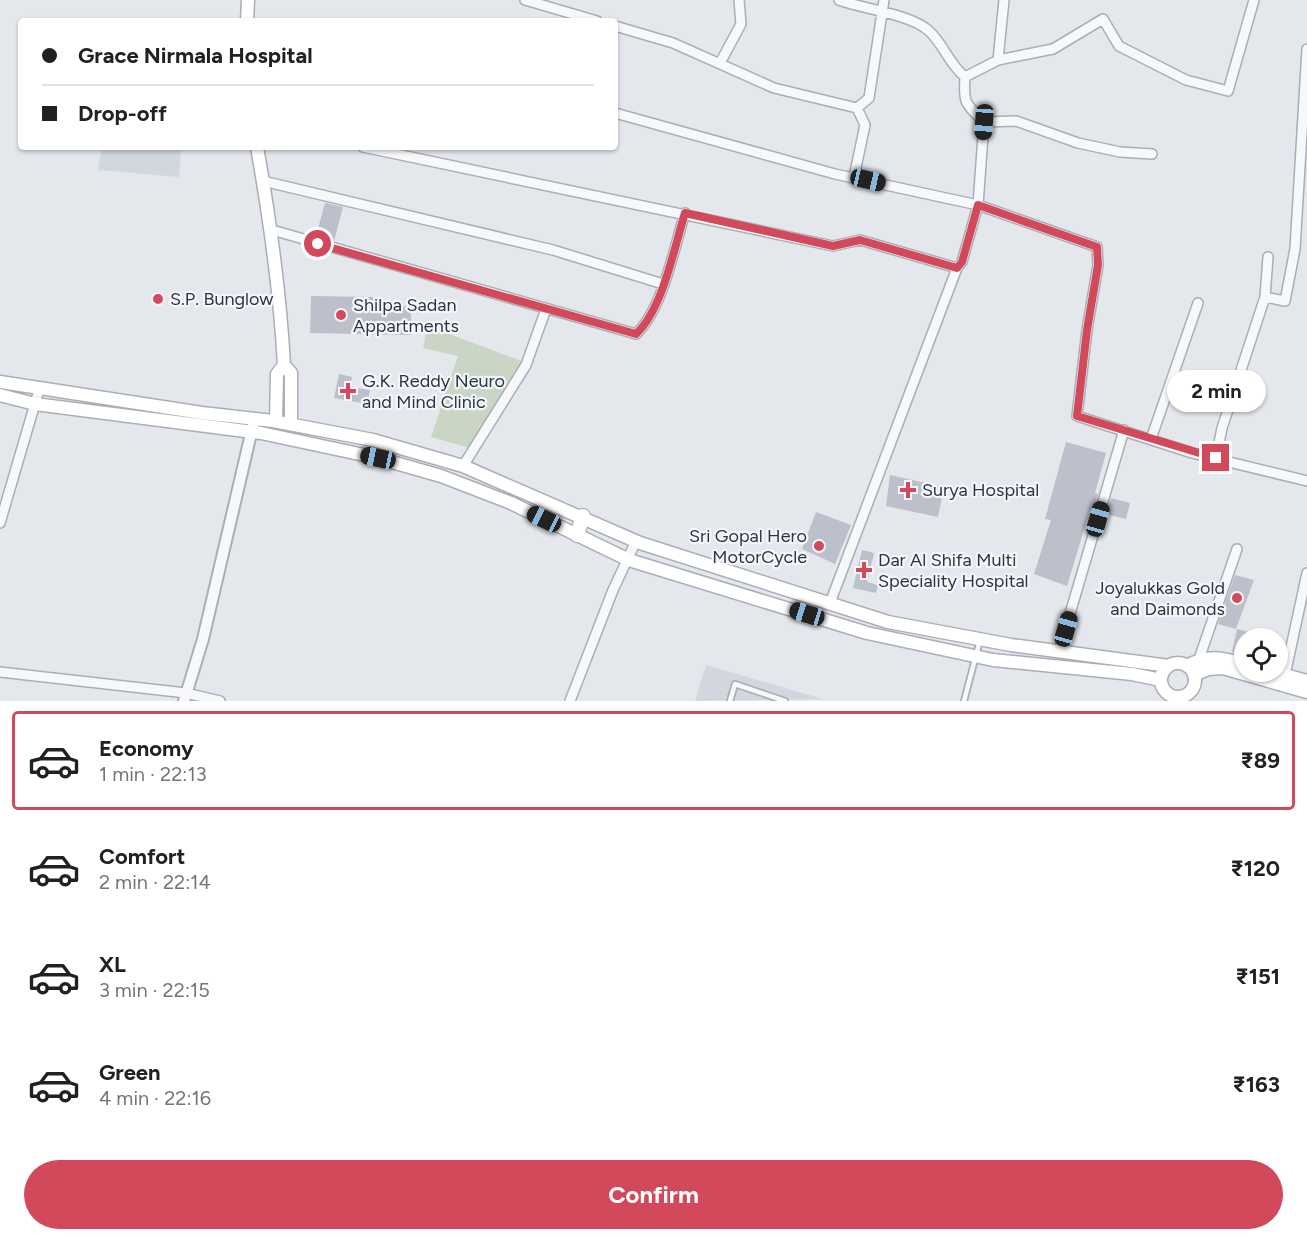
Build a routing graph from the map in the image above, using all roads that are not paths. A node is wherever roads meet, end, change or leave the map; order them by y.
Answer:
1 (248, 0) edge
2 (525, 0) edge
3 (739, 0) edge
4 (839, 0) edge
5 (884, 0) edge
6 (1004, 0) edge
7 (1254, 0) edge
8 (882, 13) junction
9 (247, 18) edge
10 (587, 18) edge
11 (618, 27) edge
12 (1307, 49) edge
13 (998, 60) junction
14 (720, 63) junction
15 (965, 77) junction
16 (857, 108) junction
17 (618, 114) edge
18 (984, 122) junction
19 (258, 150) edge
20 (378, 150) edge
21 (1152, 154) dead end
22 (854, 177) junction
23 (263, 181) junction
24 (978, 205) junction
25 (685, 213) junction
26 (272, 231) junction
27 (1268, 257) dead end
28 (957, 268) junction
29 (663, 284) junction
30 (1265, 297) junction
31 (1198, 303) dead end
32 (546, 309) junction
33 (284, 365) junction
34 (0, 382) edge
35 (39, 390) junction
36 (0, 395) edge
37 (35, 404) junction
38 (276, 421) junction
39 (291, 424) junction
40 (253, 425) junction
41 (1124, 430) junction
42 (1151, 439) junction
43 (1216, 458) junction
44 (463, 466) junction
45 (1307, 481) edge
46 (583, 516) junction
47 (0, 523) edge
48 (577, 535) junction
49 (636, 541) junction
50 (1237, 549) dead end
51 (629, 560) junction
52 (1307, 573) edge
53 (830, 603) junction
54 (980, 639) junction
55 (1288, 643) edge
56 (1059, 651) junction
57 (976, 656) junction
58 (1199, 659) junction
59 (1234, 661) edge
60 (1169, 666) junction
61 (1191, 670) junction
62 (0, 672) edge
63 (1288, 675) edge
64 (1161, 680) junction
65 (1307, 681) edge
66 (1307, 692) edge
67 (185, 697) edge
68 (1183, 698) edge
69 (220, 701) edge
70 (570, 701) edge
71 (730, 701) edge
72 (784, 701) edge
73 (964, 701) edge

1 - 9 main road
2 - 10 street
3 - 14 street
4 - 8 street
5 - 8 street
6 - 13 street
7 - 13 street
8 - 15 street
8 - 16 street
11 - 14 street
12 - 30 street
13 - 15 street
14 - 16 street
15 - 18 street
16 - 22 street
17 - 22 street
18 - 21 street
18 - 24 street
19 - 23 main road
20 - 25 street
22 - 24 street
23 - 26 main road
23 - 29 street
24 - 28 street
24 - 41 street
25 - 28 street
25 - 29 street
26 - 32 street
26 - 33 main road
27 - 30 street
28 - 53 street
29 - 32 street
30 - 43 street
31 - 42 street
32 - 44 street
33 - 38 main road
33 - 39 main road
34 - 35 main road
35 - 37 street
35 - 40 main road
36 - 37 main road
37 - 40 main road
37 - 47 street
38 - 39 main road
38 - 40 main road
39 - 44 main road
40 - 48 main road
40 - 67 street
41 - 42 street
41 - 56 street
42 - 43 street
43 - 45 street
44 - 46 main road
46 - 48 main road
46 - 49 main road
48 - 51 main road
49 - 51 street
49 - 53 main road
50 - 58 street
51 - 57 main road
51 - 70 street
52 - 55 street
53 - 54 main road
54 - 56 main road
54 - 57 lane
56 - 60 main road
57 - 64 main road
57 - 73 lane
58 - 59 main road
58 - 61 main road
60 - 61 main road
60 - 64 main road
61 - 66 main road
61 - 68 main road
62 - 67 street
63 - 65 main road
64 - 68 main road
67 - 69 street
71 - 72 lane

